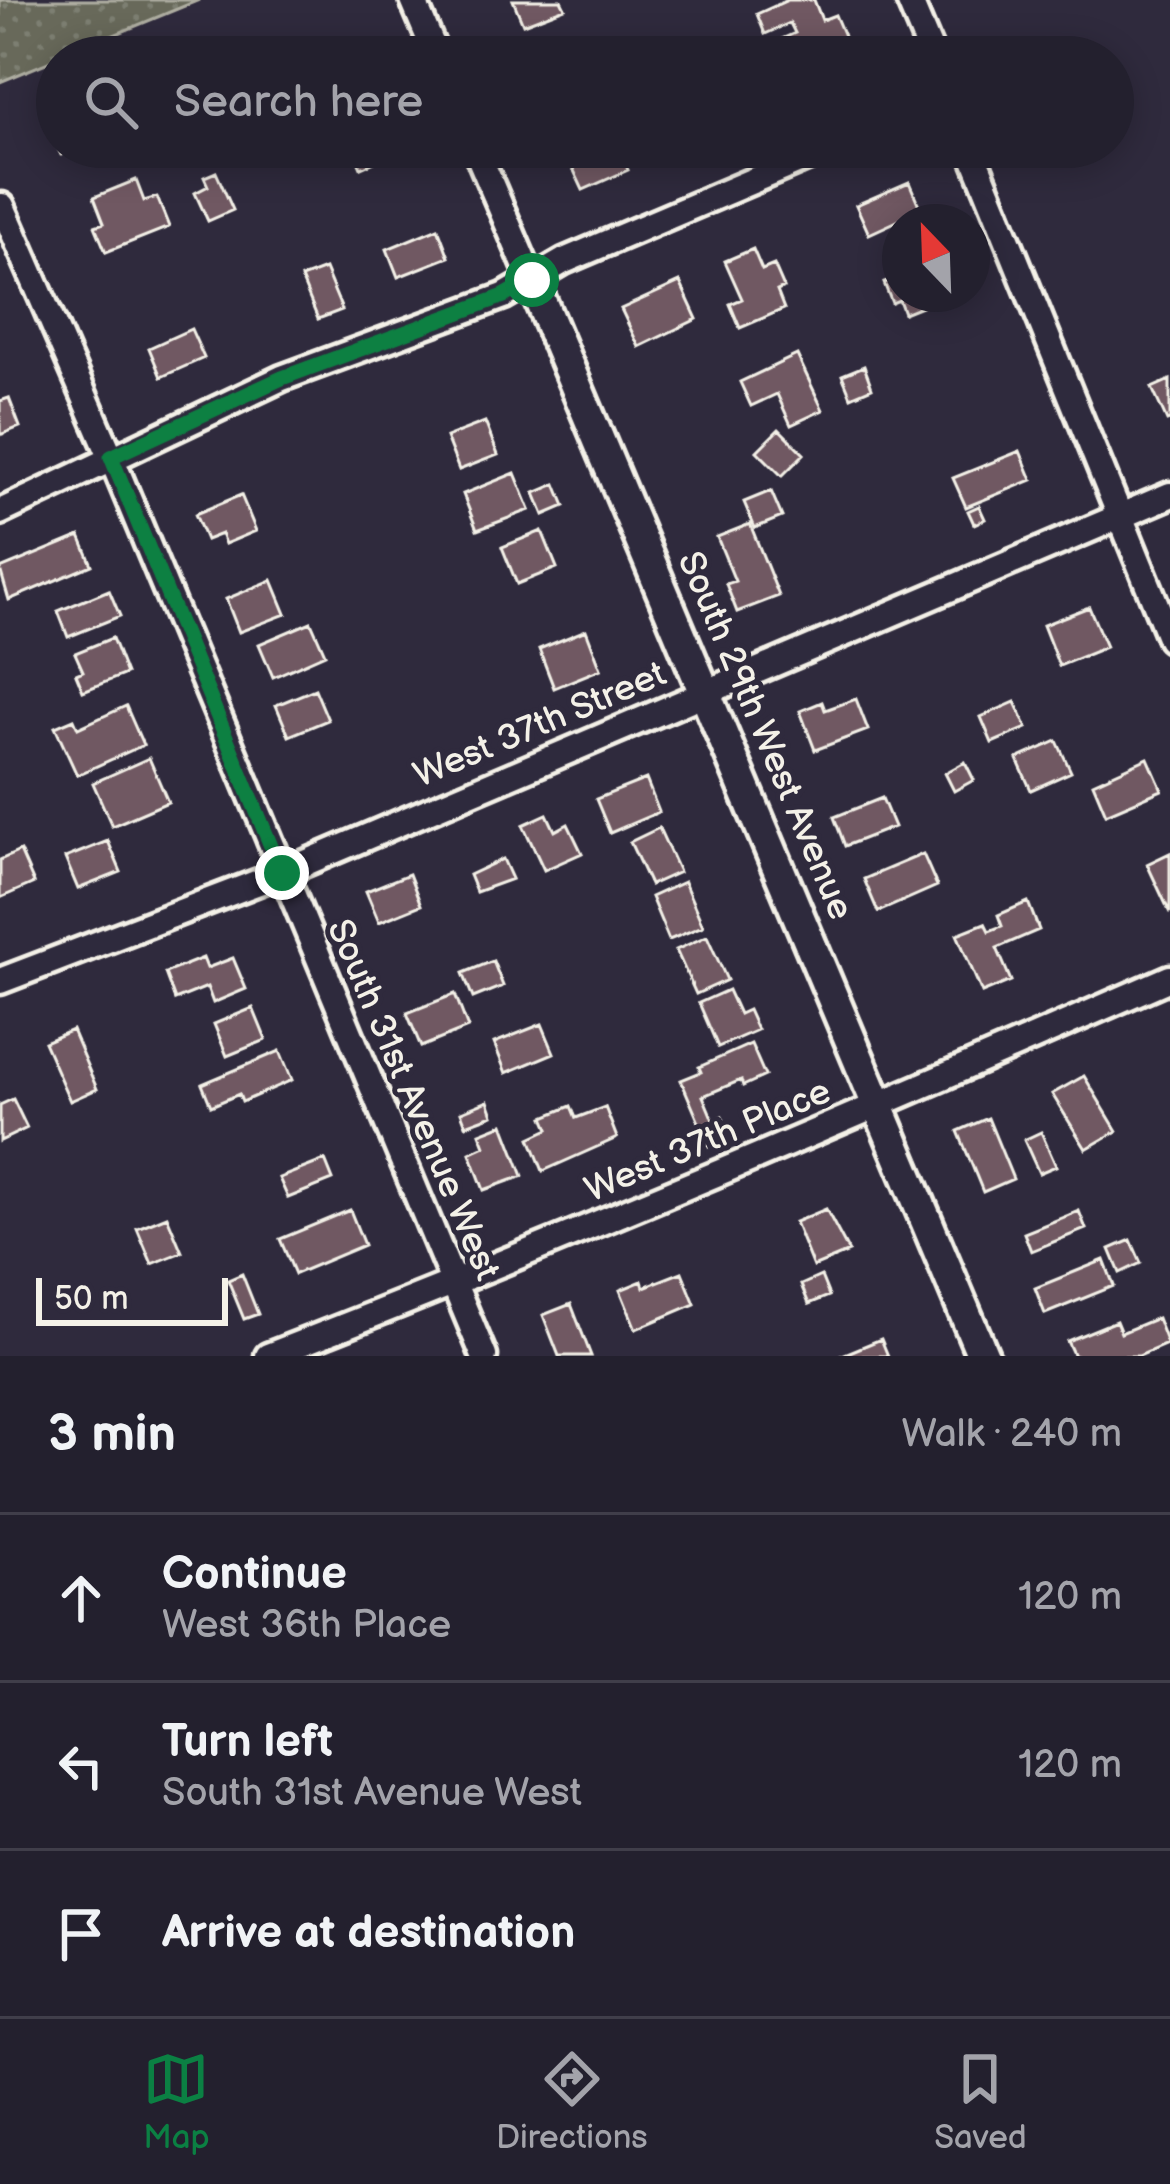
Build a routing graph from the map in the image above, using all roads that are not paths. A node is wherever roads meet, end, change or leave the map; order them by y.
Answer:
1 (413, 0) edge
2 (909, 0) edge
3 (428, 36) edge
4 (924, 36) edge
5 (484, 168) edge
6 (783, 168) edge
7 (978, 168) edge
8 (2, 206) edge
9 (532, 280) junction
10 (111, 457) junction
11 (1170, 495) edge
12 (0, 512) edge
13 (1119, 516) junction
14 (1170, 639) edge
15 (706, 690) junction
16 (282, 873) junction
17 (1170, 978) edge
18 (0, 981) edge
19 (880, 1105) junction
20 (452, 1284) junction
21 (268, 1356) edge
22 (484, 1356) edge
23 (983, 1356) edge

1 - 3 street
2 - 4 street
5 - 9 street, South 29th West Avenue
6 - 9 street
7 - 13 street
8 - 10 street, South 31st Avenue West
9 - 10 street
9 - 15 street, South 29th West Avenue
10 - 12 street
10 - 16 street, South 31st Avenue West
11 - 13 street, West 37th Street
13 - 14 street
13 - 15 street, West 37th Street
15 - 16 street, West 37th Street
15 - 19 street, South 29th West Avenue
16 - 18 street, West 37th Street
16 - 20 street, South 31st Avenue West
17 - 19 street, West 37th Place
19 - 20 street, West 37th Place
19 - 23 street, South 29th West Avenue
20 - 21 street, West 37th Place
20 - 22 street, South 31st Avenue West

